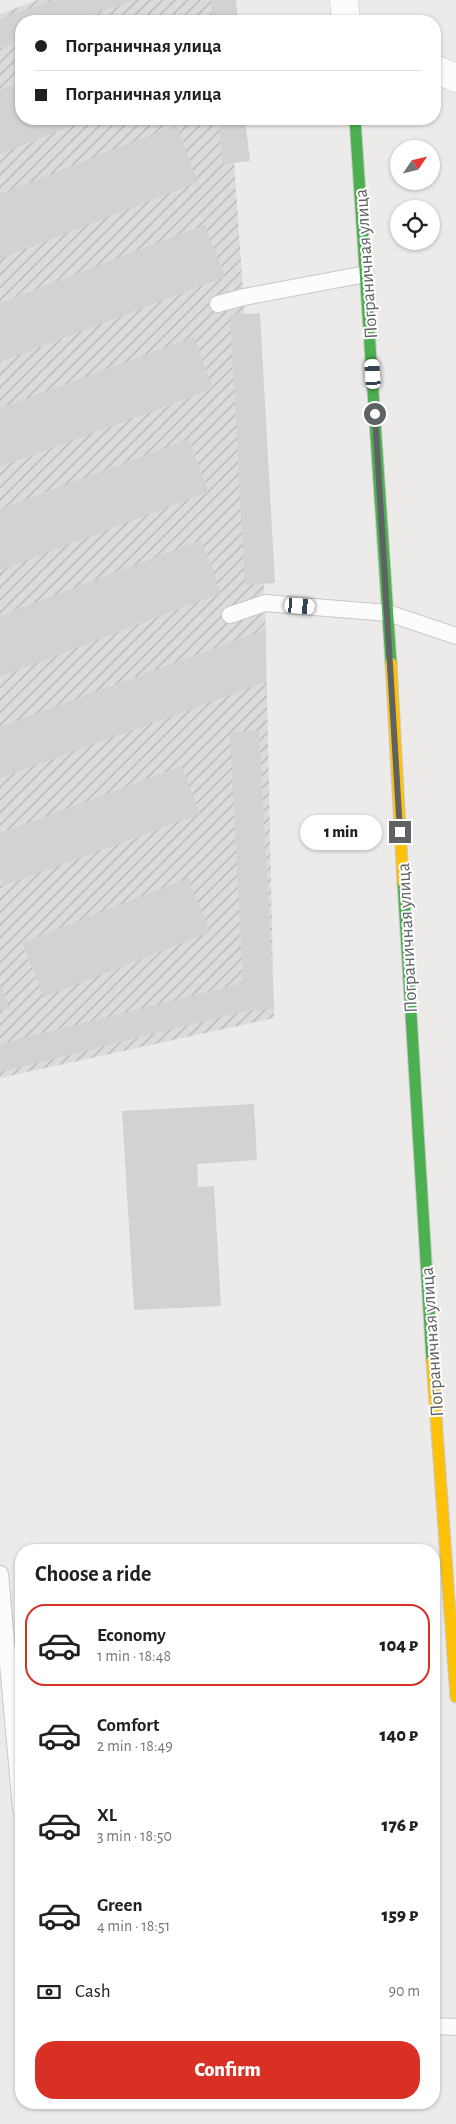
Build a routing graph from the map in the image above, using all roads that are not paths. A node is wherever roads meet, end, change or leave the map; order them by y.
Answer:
1 (344, 0) edge
2 (345, 15) edge
3 (441, 72) edge
4 (456, 78) edge
5 (355, 125) edge
6 (366, 274) junction
7 (218, 304) dead end
8 (388, 613) junction
9 (230, 615) dead end
10 (456, 636) edge
11 (0, 1574) edge
12 (456, 1697) edge
13 (15, 1742) edge
14 (440, 2026) edge
15 (456, 2027) edge

1 - 2 street
3 - 4 street
5 - 6 street, Пограничная улица
6 - 7 lane
6 - 8 street, Пограничная улица
8 - 9 lane
8 - 10 lane
8 - 12 street, Пограничная улица
11 - 13 lane
14 - 15 lane

